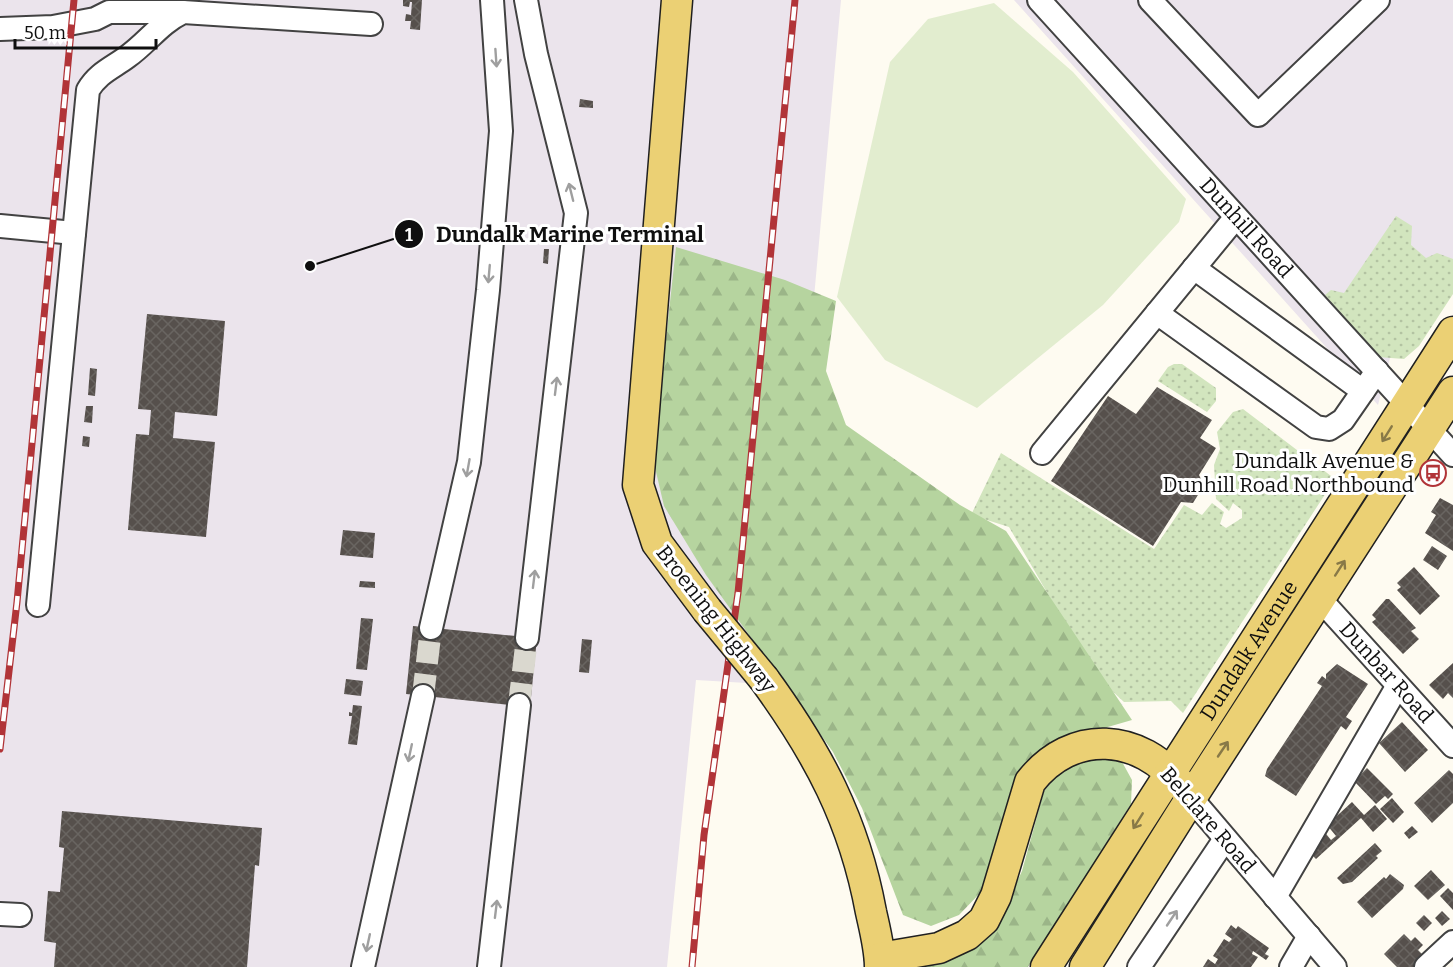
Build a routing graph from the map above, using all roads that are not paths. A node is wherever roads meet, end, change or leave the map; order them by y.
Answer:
1 (526, 0) edge
2 (677, 0) edge
3 (1039, 0) edge
4 (1150, 0) edge
5 (1378, 0) edge
6 (490, 5) edge
7 (108, 6) edge
8 (183, 12) junction
9 (371, 24) dead end
10 (0, 29) edge
11 (1236, 216) junction
12 (0, 226) edge
13 (74, 233) junction
14 (1194, 268) junction
15 (1157, 313) junction
16 (1453, 332) edge
17 (1377, 371) junction
18 (1363, 391) junction
19 (1453, 392) edge
20 (1406, 403) junction
21 (1429, 429) junction
22 (1042, 453) dead end
23 (1453, 455) edge
24 (1320, 599) junction
25 (38, 605) dead end
26 (431, 628) tunnel mouth
27 (527, 638) tunnel mouth
28 (1397, 687) junction
29 (423, 696) tunnel mouth
30 (519, 705) tunnel mouth
31 (1453, 746) edge
32 (1170, 771) junction
33 (1191, 798) junction
34 (1225, 839) junction
35 (1275, 897) junction
36 (1310, 936) junction
37 (1453, 942) edge
38 (880, 962) edge
39 (363, 967) edge
40 (489, 967) edge
41 (1046, 967) edge
42 (1085, 967) edge
43 (1139, 967) edge
44 (1291, 967) edge
45 (1335, 967) edge
46 (1426, 967) edge

27 -> 1 street
2 - 38 main road, Broening Highway, bridge
3 - 11 street, Dunhill Road
4 - 5 street
6 -> 26 street
7 - 8 street
7 - 10 street
8 - 9 street
8 - 13 street
11 - 14 street
11 - 17 street, Dunhill Road
12 - 13 street
13 - 25 street
14 - 15 street
14 - 18 street
15 - 18 street
15 - 22 street
16 - 20 main road, Dundalk Avenue
17 - 18 street
17 - 20 street, Dunhill Road
19 - 21 main road, Dundalk Avenue
20 - 21 street, Dunhill Road
20 -> 32 main road, Dundalk Avenue
21 - 23 street, Dunhill Road
24 -> 21 main road, Dundalk Avenue
24 - 28 street, Dunbar Road
33 -> 24 main road, Dundalk Avenue
28 - 31 street, Dunbar Road
28 - 35 street
29 -> 39 street
40 -> 30 street
32 - 33 main road, Belclare Road
32 - 38 main road, Belclare Road
32 -> 41 main road, Dundalk Avenue
33 - 34 street, Belclare Road
33 - 42 main road, Dundalk Avenue
34 - 35 street, Belclare Road
43 -> 34 street
35 - 36 street, Belclare Road
36 - 44 street
36 - 45 street, Belclare Road
37 - 46 street

